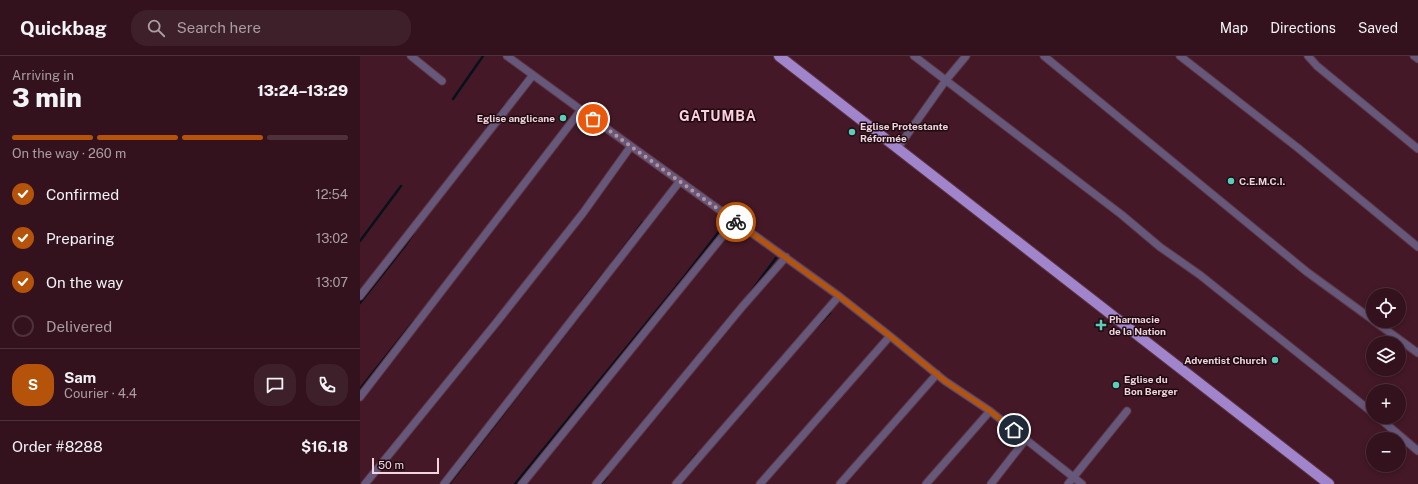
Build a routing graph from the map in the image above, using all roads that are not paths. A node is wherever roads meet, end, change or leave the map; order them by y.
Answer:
1 (411, 56) edge
2 (508, 56) edge
3 (779, 56) edge
4 (914, 56) edge
5 (966, 56) edge
6 (1044, 56) edge
7 (1180, 56) edge
8 (1308, 56) edge
9 (1414, 56) edge
10 (1418, 59) edge
11 (533, 75) junction
12 (946, 80) junction
13 (442, 81) dead end
14 (581, 110) junction
15 (631, 146) junction
16 (897, 149) junction
17 (1418, 150) edge
18 (680, 181) junction
19 (735, 221) junction
20 (1418, 247) edge
21 (786, 257) junction
22 (360, 296) edge
23 (839, 296) junction
24 (1366, 316) edge
25 (1383, 328) edge
26 (890, 336) junction
27 (1418, 353) edge
28 (937, 374) junction
29 (360, 397) edge
30 (1366, 407) edge
31 (990, 411) junction
32 (1127, 411) dead end
33 (1386, 424) edge
34 (1026, 439) junction
35 (1418, 451) edge
36 (1073, 478) junction
37 (365, 484) edge
38 (444, 484) edge
39 (522, 484) edge
40 (596, 484) edge
41 (676, 484) edge
42 (760, 484) edge
43 (840, 484) edge
44 (926, 484) edge
45 (991, 484) edge
46 (1068, 484) edge
47 (1082, 484) edge
48 (1329, 484) edge

1 - 13 street
2 - 11 street
3 - 16 main road
4 - 12 street
5 - 12 street
6 - 24 street
7 - 20 street
8 - 17 street
9 - 10 street
11 - 14 street
11 - 22 street
12 - 16 street
12 - 30 street
14 - 15 street
14 - 29 street
15 - 18 street
15 - 37 street
16 - 48 main road
18 - 19 street
18 - 38 street
19 - 21 street
19 - 39 street
21 - 23 street
21 - 40 street
23 - 26 street
23 - 41 street
25 - 27 street
26 - 28 street
26 - 42 street
28 - 31 street
28 - 43 street
31 - 34 street
31 - 44 street
32 - 36 street
33 - 35 street
34 - 36 street
34 - 45 street
36 - 46 street
36 - 47 street

